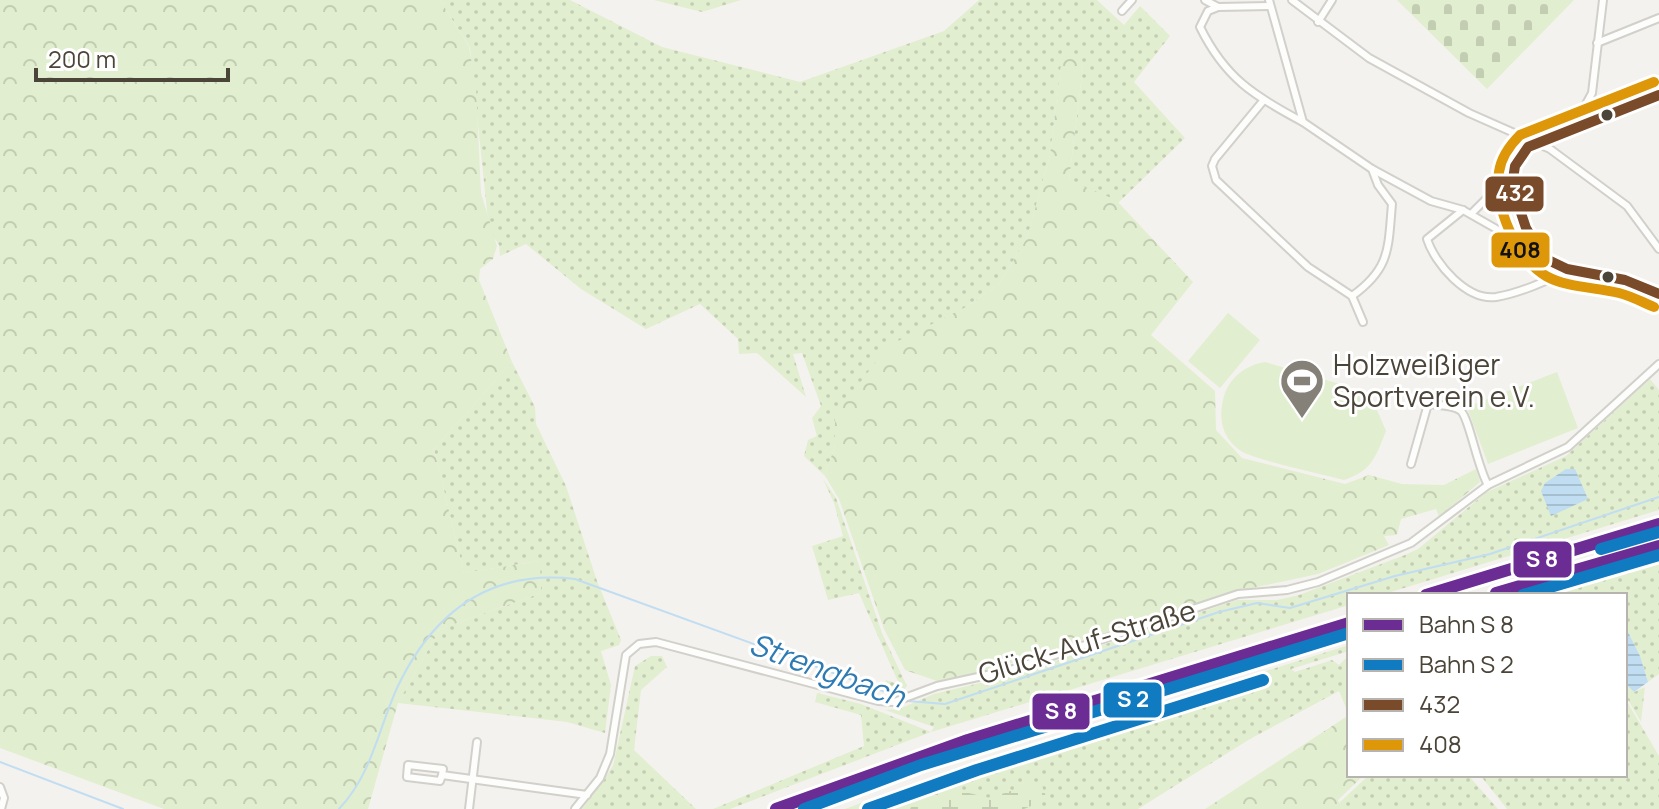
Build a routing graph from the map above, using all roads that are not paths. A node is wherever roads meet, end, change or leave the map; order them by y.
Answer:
1 (1132, 0) edge
2 (1205, 0) edge
3 (1292, 0) edge
4 (1332, 0) edge
5 (1603, 0) edge
6 (1270, 3) edge
7 (1218, 7) junction
8 (1122, 11) dead end
9 (1659, 18) edge
10 (1318, 22) junction
11 (1597, 43) junction
12 (1659, 95) edge
13 (1263, 101) junction
14 (1578, 115) junction
15 (1303, 122) junction
16 (1584, 125) junction
17 (1572, 130) junction
18 (1539, 142) junction
19 (1372, 169) junction
20 (1510, 183) junction
21 (1463, 210) junction
22 (1471, 214) junction
23 (1530, 238) junction
24 (1659, 249) edge
25 (1568, 271) junction
26 (1659, 294) edge
27 (1352, 296) junction
28 (1363, 322) dead end
29 (1659, 364) edge
30 (1411, 464) dead end
31 (1488, 485) junction
32 (477, 742) dead end
33 (442, 775) junction
34 (473, 779) junction
35 (0, 787) edge
36 (587, 795) junction
37 (1, 809) edge
38 (469, 809) edge
39 (575, 809) edge

1 - 8 street
2 - 7 street
3 - 10 street
4 - 10 street
5 - 11 street
6 - 7 street
6 - 15 street
7 - 13 street
9 - 11 street
10 - 18 street
11 - 14 street
12 - 16 street
13 - 15 street
13 - 27 street
14 - 16 street
14 - 17 street
15 - 19 street
16 - 17 street
17 - 18 street
18 - 20 street
18 - 24 street
19 - 21 street
19 - 27 street
20 - 22 street
20 - 23 street
21 - 22 street
21 - 25 street
22 - 23 street
23 - 25 street
25 - 26 street
27 - 28 street
29 - 31 street, Glück-Auf-Straße
30 - 31 street
31 - 36 street, Glück-Auf-Straße
32 - 34 street
33 - 33 street
33 - 34 street
34 - 36 street
34 - 38 street
35 - 37 street
36 - 39 street, Glück-Auf-Straße

